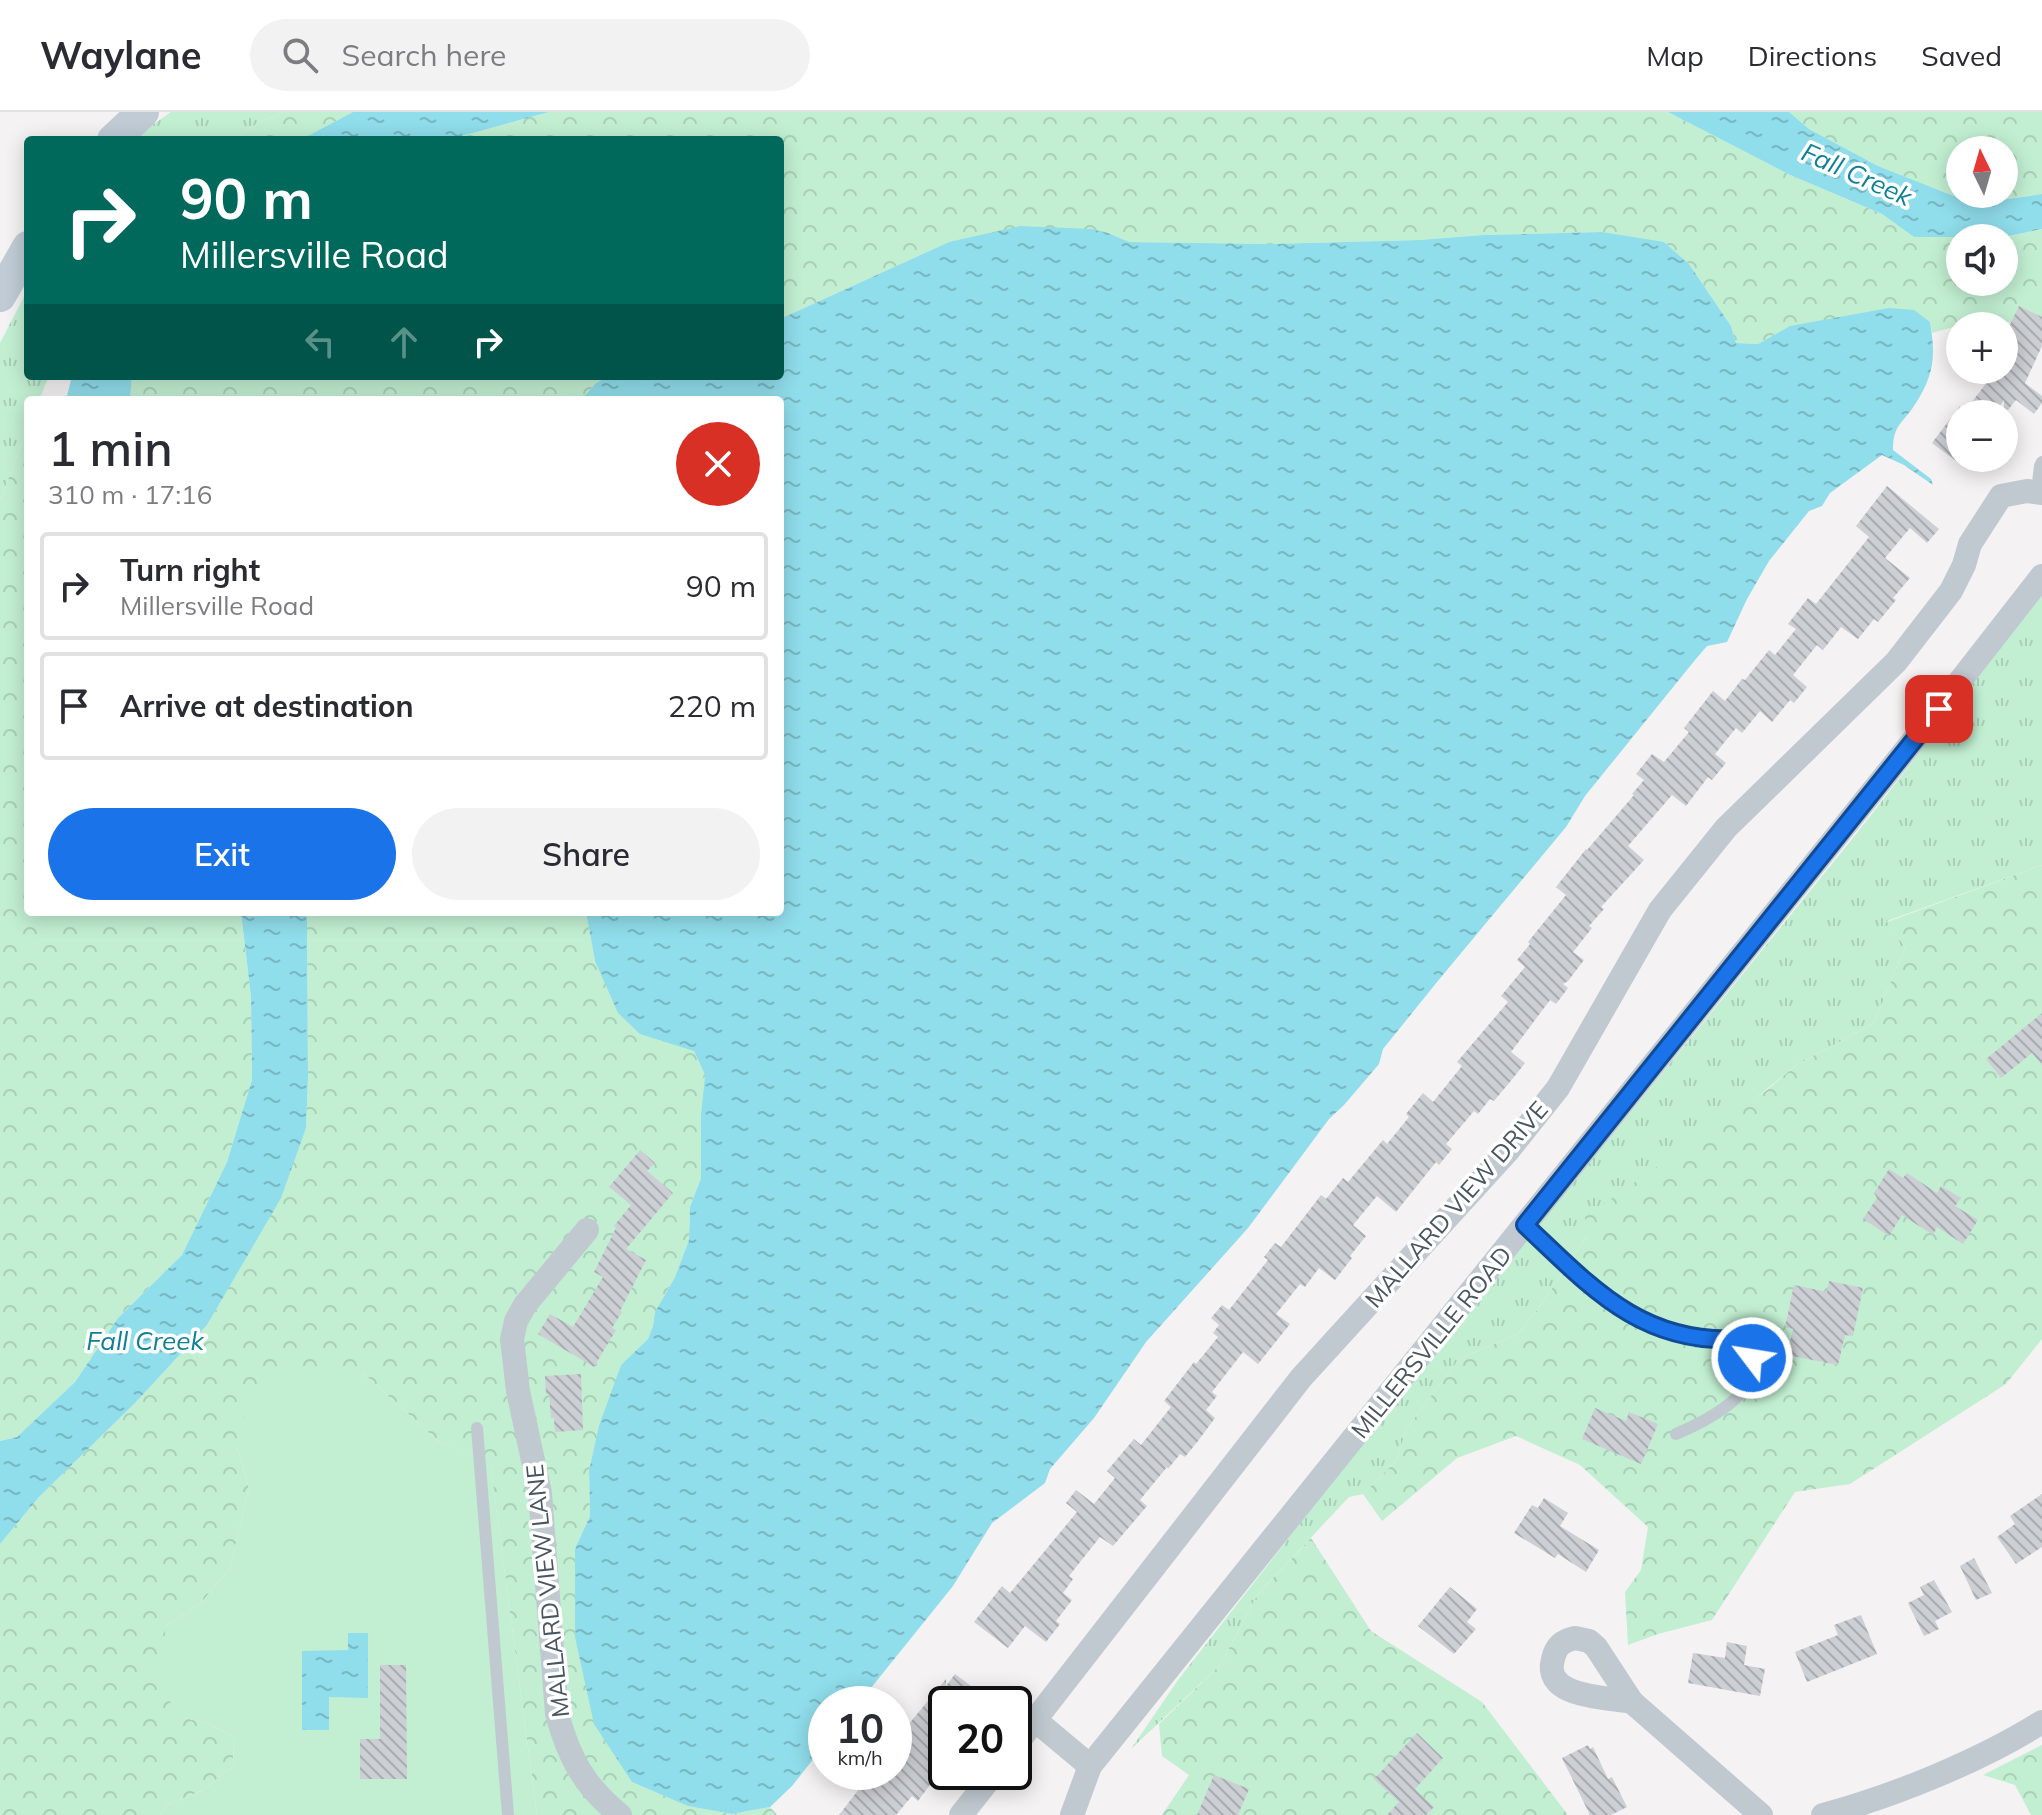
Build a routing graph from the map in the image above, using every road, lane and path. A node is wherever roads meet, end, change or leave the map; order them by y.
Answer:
1 (143, 112) edge
2 (117, 136) edge
3 (24, 254) edge
4 (0, 296) edge
5 (2042, 462) edge
6 (2039, 492) edge
7 (2042, 576) edge
8 (1525, 1225) junction
9 (587, 1230) dead end
10 (477, 1428) dead end
11 (1676, 1434) dead end
12 (1632, 1702) dead end
13 (1035, 1720) junction
14 (2042, 1722) edge
15 (1032, 1724) edge
16 (1090, 1766) junction
17 (981, 1790) edge
18 (508, 1815) edge
19 (620, 1815) edge
20 (961, 1815) edge
21 (1072, 1815) edge
22 (1761, 1815) edge
23 (1823, 1815) edge

1 - 2 main road
3 - 4 main road
5 - 6 lane
6 - 13 street, MALLARD VIEW DRIVE
7 - 8 street, MILLERSVILLE ROAD
8 - 11 lane
8 - 16 street, MILLERSVILLE ROAD
9 - 19 street, MALLARD VIEW LANE
10 - 18 lane
12 - 22 street
13 - 15 street, MALLARD VIEW DRIVE
13 - 16 street
14 - 23 street
16 - 21 street, MILLERSVILLE ROAD
17 - 20 street

